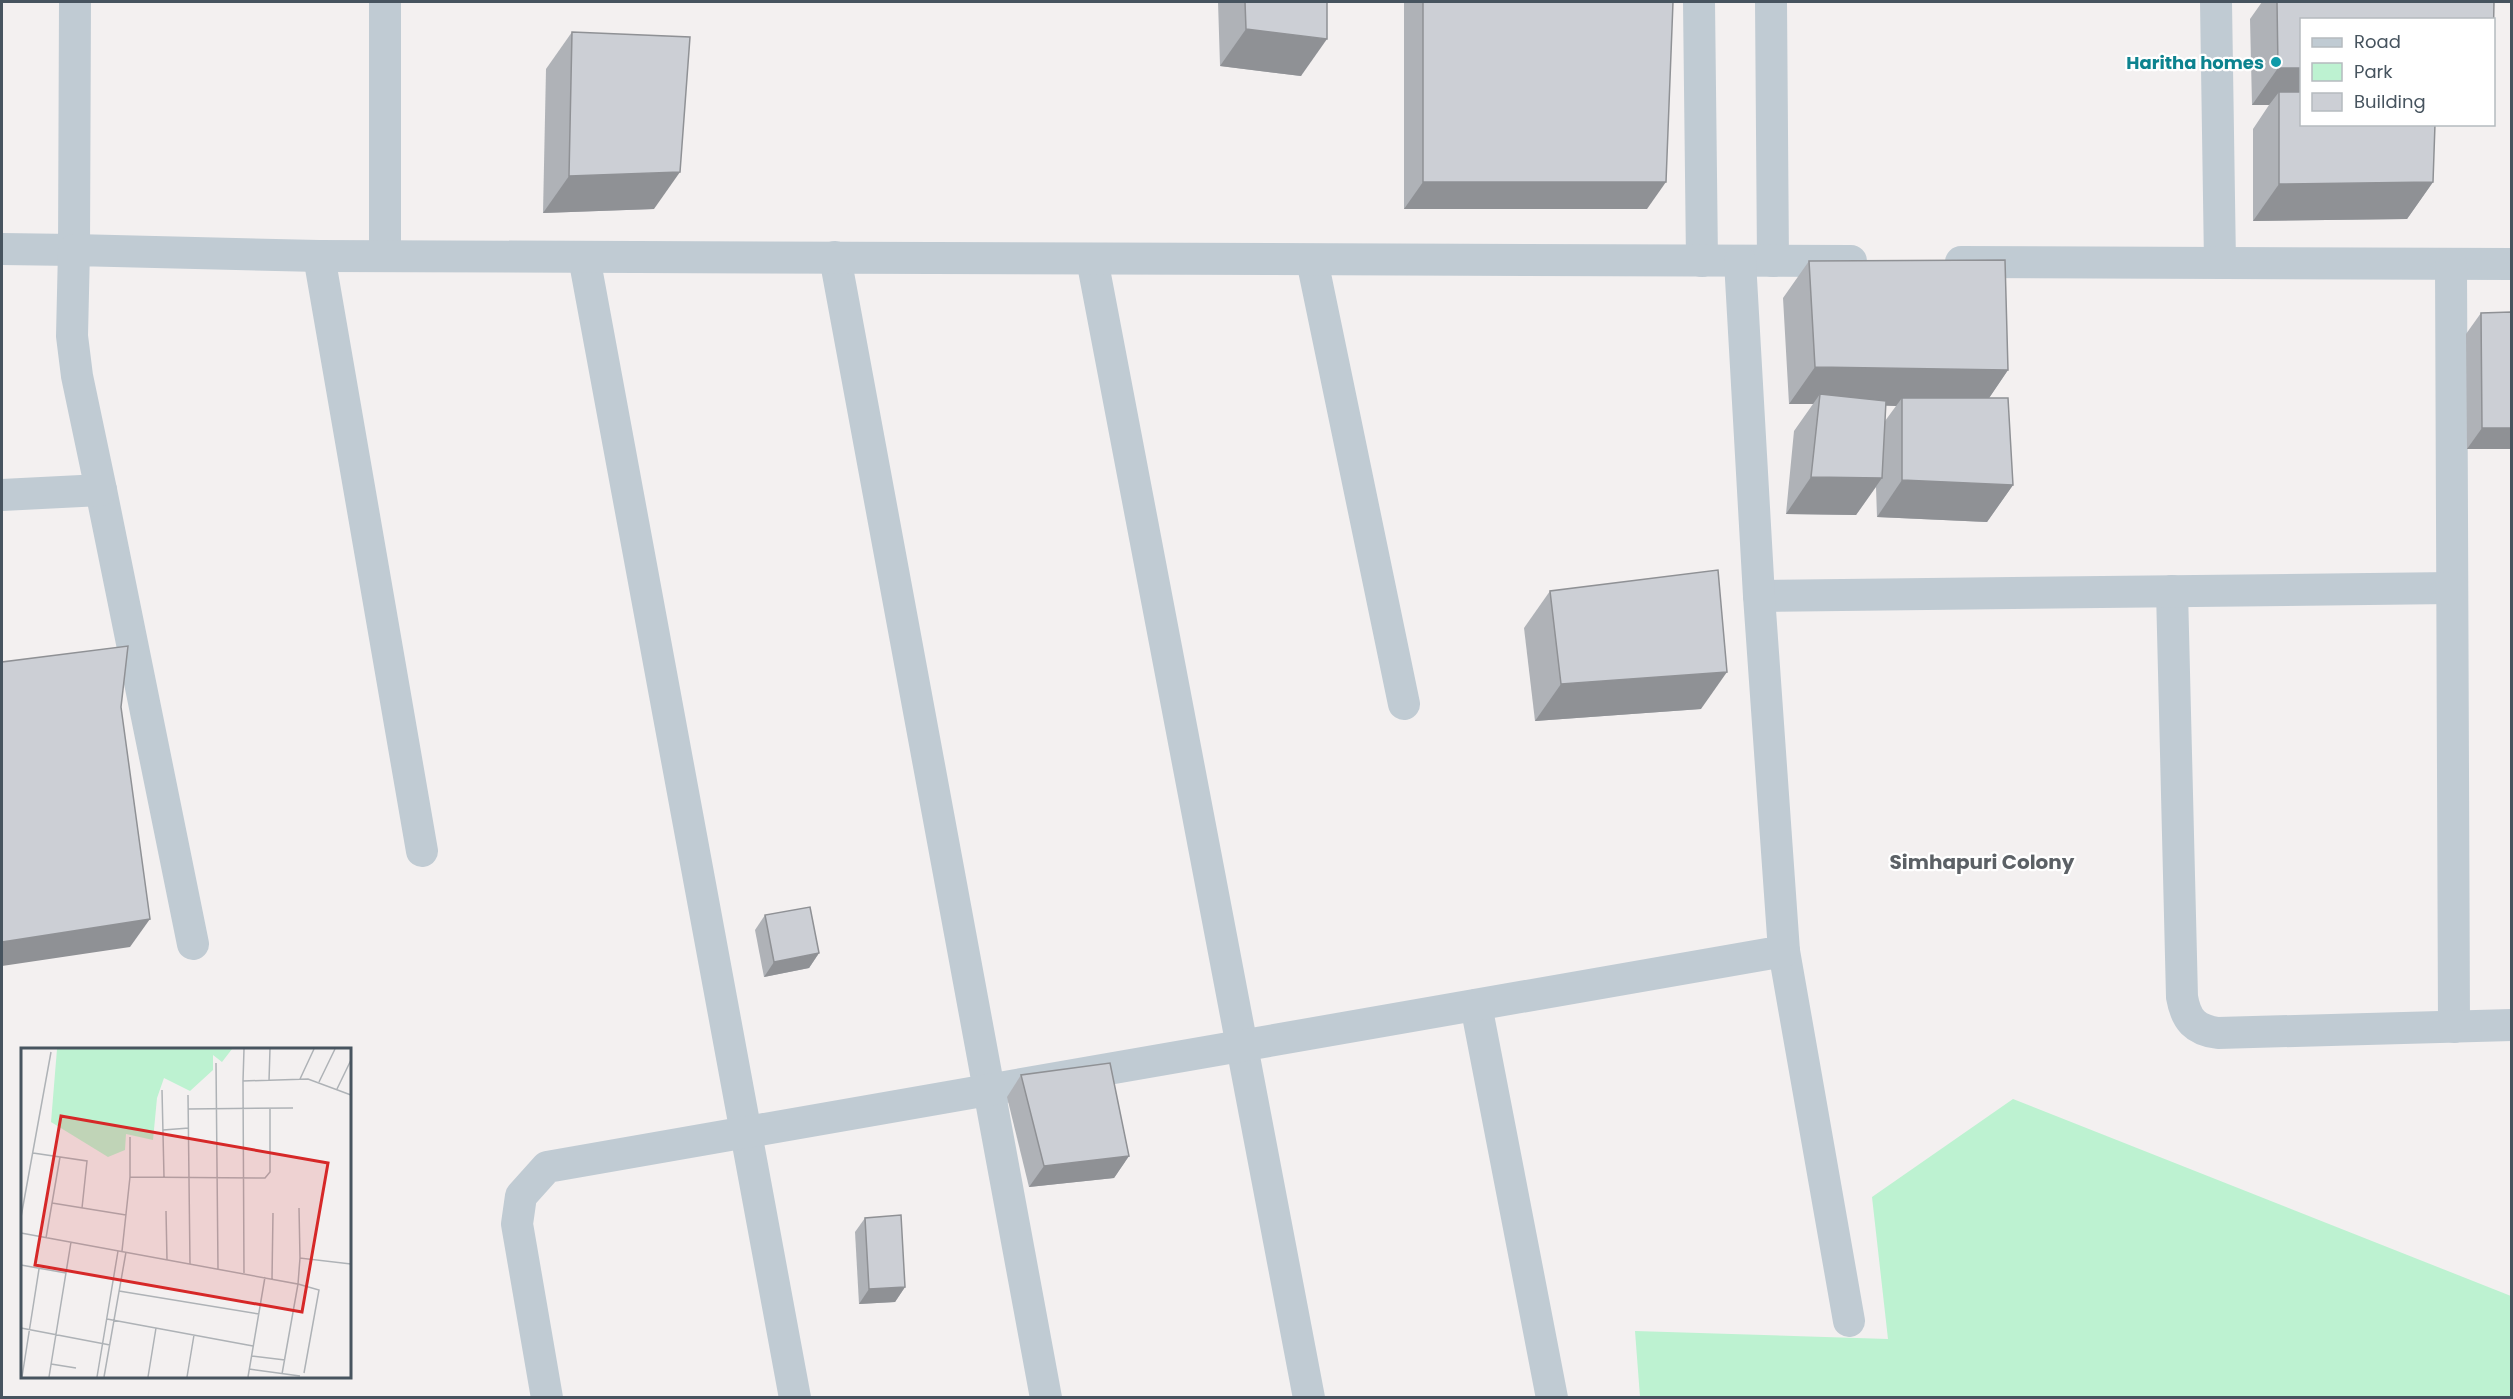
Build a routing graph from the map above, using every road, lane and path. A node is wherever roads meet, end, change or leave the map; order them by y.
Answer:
1 (75, 2) edge
2 (385, 2) edge
3 (1699, 2) edge
4 (1770, 2) edge
5 (2216, 2) edge
6 (2, 249) edge
7 (74, 250) junction
8 (319, 256) junction
9 (385, 256) junction
10 (584, 257) junction
11 (835, 257) junction
12 (1092, 259) junction
13 (1312, 260) junction
14 (1702, 261) junction
15 (1740, 261) junction
16 (1773, 261) junction
17 (1879, 261) edge
18 (1937, 262) edge
19 (2220, 263) junction
20 (2451, 264) junction
21 (2511, 264) edge
22 (101, 490) junction
23 (2, 495) edge
24 (2452, 588) junction
25 (2172, 591) junction
26 (1759, 596) junction
27 (1404, 704) dead end
28 (422, 850) dead end
29 (193, 944) dead end
30 (1784, 951) junction
31 (1476, 1005) junction
32 (2511, 1025) edge
33 (2454, 1027) junction
34 (1243, 1048) junction
35 (989, 1090) junction
36 (746, 1132) junction
37 (1849, 1321) dead end
38 (547, 1398) edge
39 (795, 1398) edge
40 (1046, 1398) edge
41 (1310, 1398) edge
42 (1552, 1398) edge

1 - 7 street
2 - 9 street
3 - 14 street
4 - 16 street
5 - 19 street
6 - 7 street
7 - 8 street
7 - 22 street
8 - 9 street
8 - 28 street
9 - 10 street
10 - 11 street
10 - 36 street
11 - 12 street
11 - 35 street
12 - 13 street
12 - 34 street
13 - 14 street
13 - 27 street
14 - 15 street
15 - 16 street
15 - 26 street
16 - 17 street
18 - 19 street
19 - 20 street
20 - 21 street
20 - 24 street
22 - 23 street
22 - 29 street
24 - 25 street
24 - 33 street
25 - 26 street
25 - 33 street
26 - 30 street
30 - 31 street
30 - 37 street
31 - 34 street
31 - 42 street
32 - 33 street
34 - 35 street
34 - 41 street
35 - 36 street
35 - 40 street
36 - 38 street
36 - 39 street

